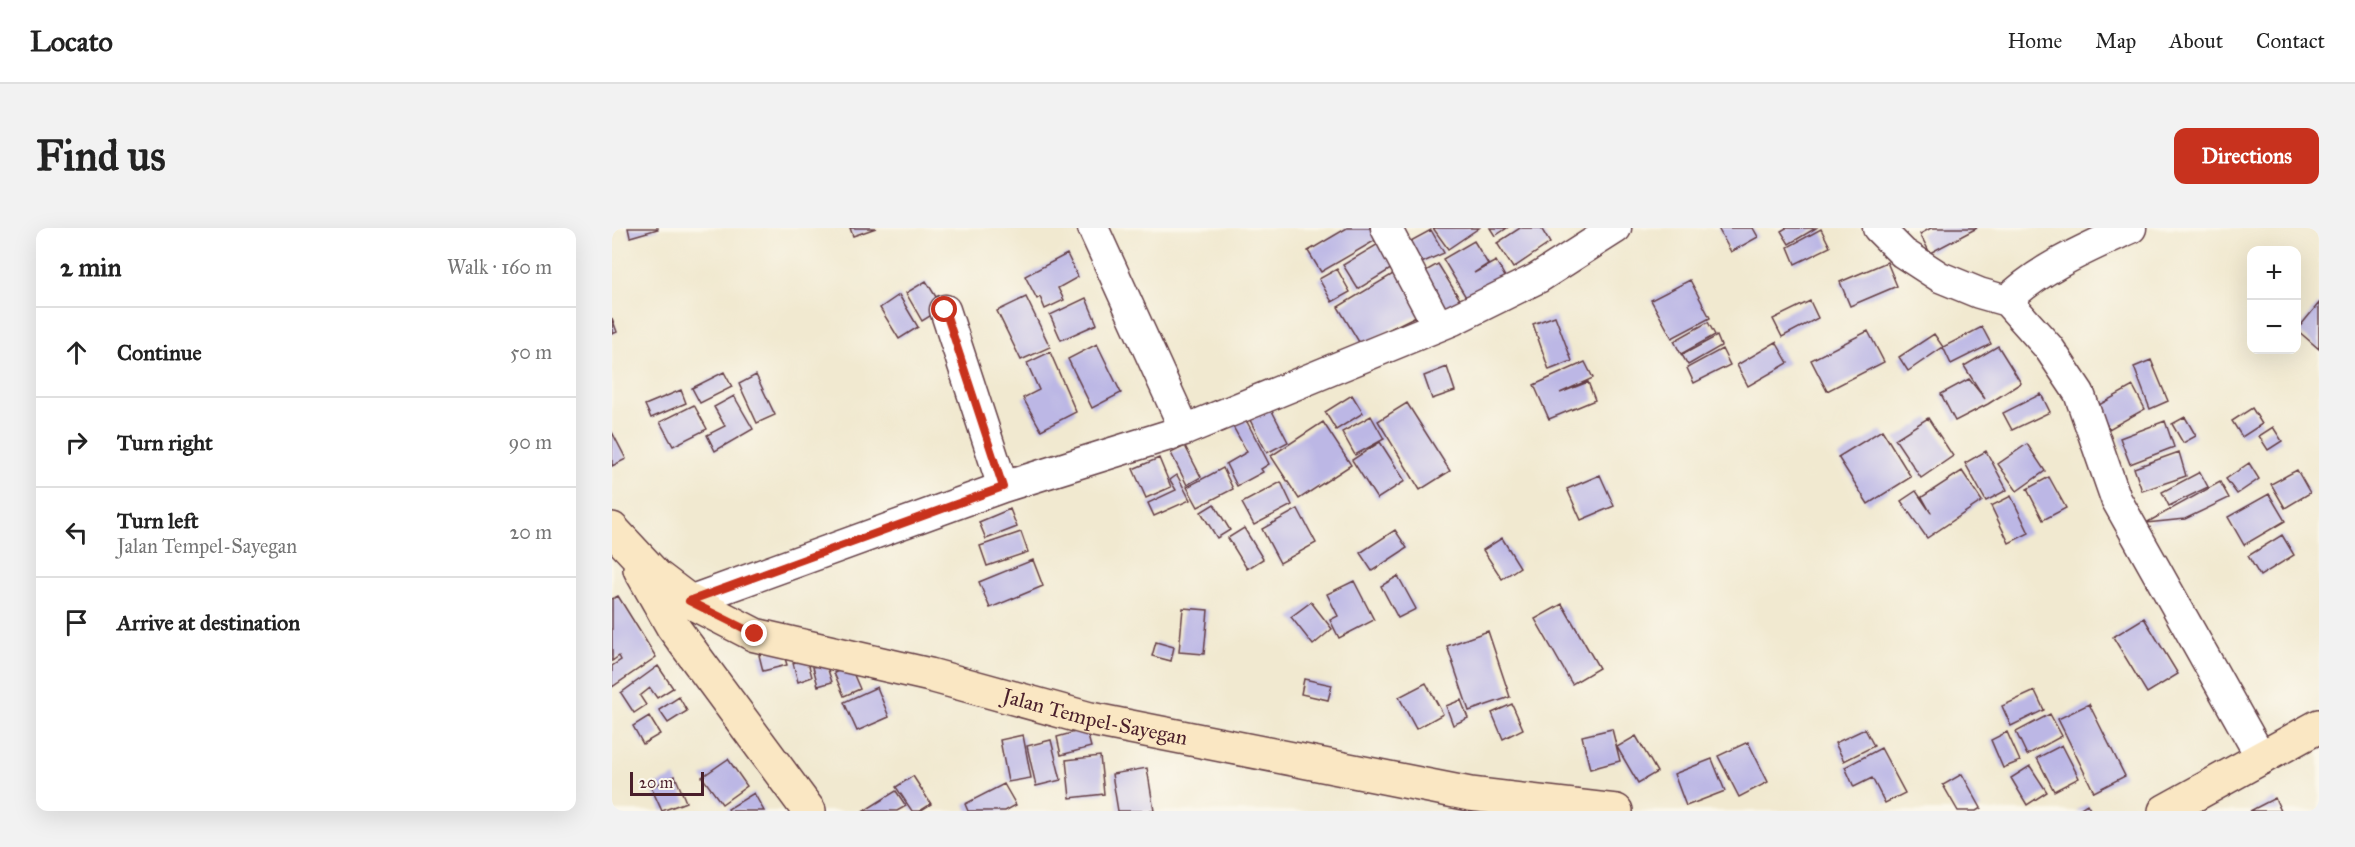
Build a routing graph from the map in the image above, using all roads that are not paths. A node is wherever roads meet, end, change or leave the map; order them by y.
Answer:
1 (1093, 228) edge
2 (1386, 228) edge
3 (1616, 228) edge
4 (1878, 228) edge
5 (2132, 228) edge
6 (2007, 301) junction
7 (945, 310) dead end
8 (1438, 326) junction
9 (1185, 430) junction
10 (1003, 487) junction
11 (619, 537) edge
12 (689, 601) junction
13 (2319, 726) edge
14 (2262, 759) junction
15 (809, 811) edge
16 (1616, 811) edge
17 (2165, 811) edge

1 - 9 street
2 - 8 street
3 - 8 street
4 - 6 street
5 - 6 street
6 - 14 street
7 - 10 street
8 - 9 street
9 - 10 street
10 - 12 street
11 - 12 main road, Jalan Tempel-Sayegan
11 - 15 main road
12 - 16 main road, Jalan Tempel-Sayegan
13 - 14 main road
14 - 17 main road

